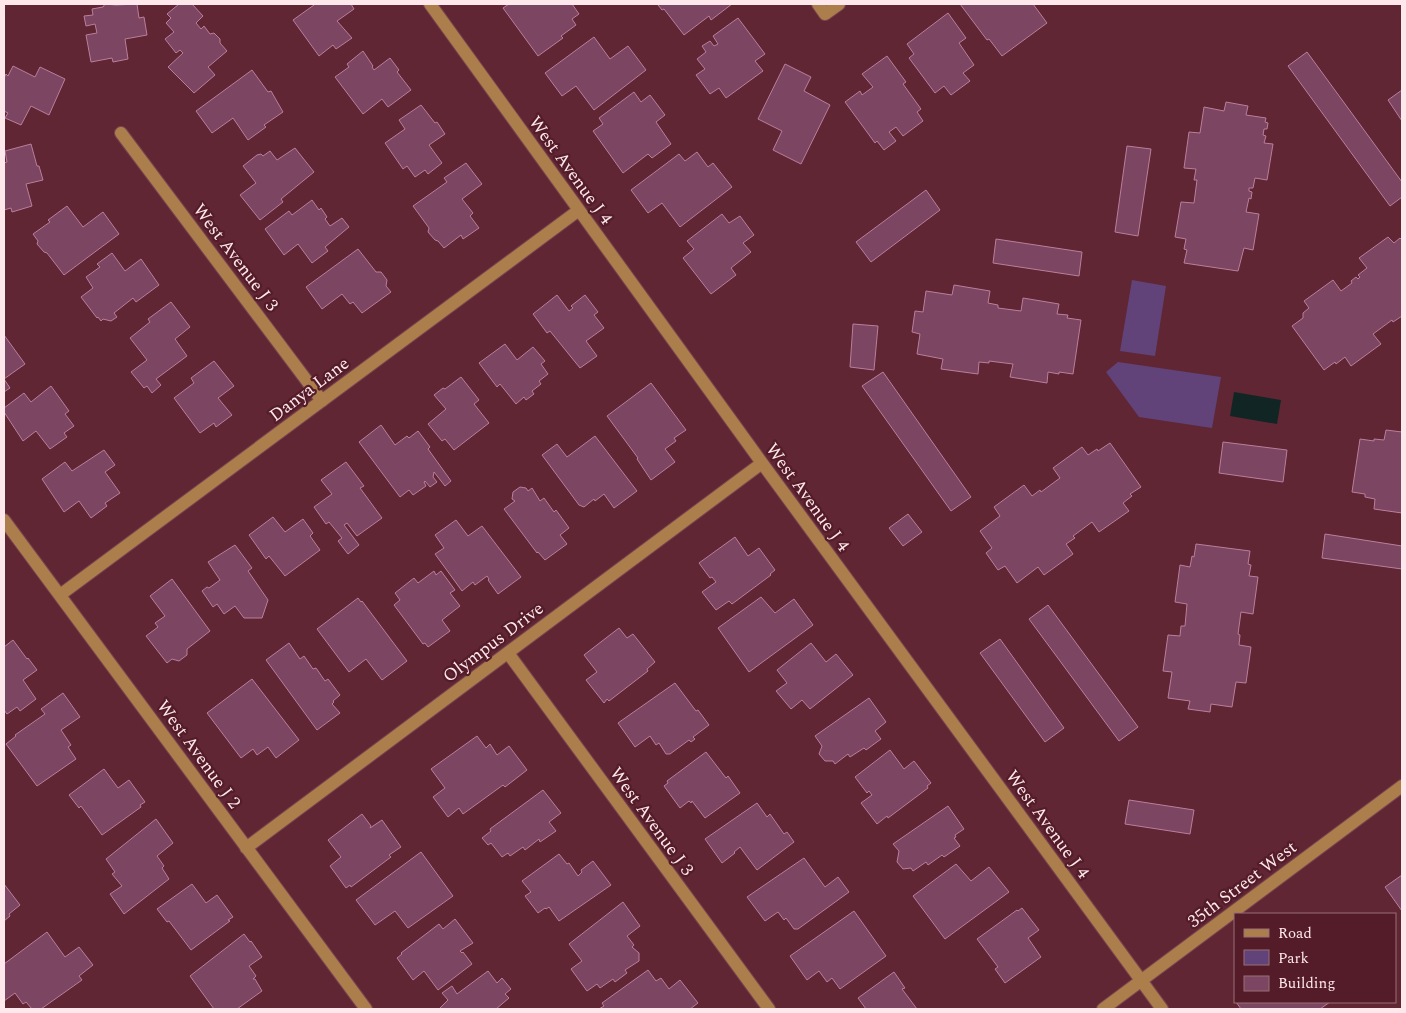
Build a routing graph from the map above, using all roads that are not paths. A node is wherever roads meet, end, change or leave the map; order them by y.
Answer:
1 (430, 4) edge
2 (840, 4) edge
3 (822, 9) edge
4 (121, 133) dead end
5 (579, 210) junction
6 (322, 401) junction
7 (762, 463) junction
8 (4, 520) edge
9 (60, 595) junction
10 (508, 653) junction
11 (1402, 786) edge
12 (246, 848) junction
13 (1141, 981) junction
14 (366, 1009) edge
15 (769, 1009) edge
16 (1103, 1009) edge
17 (1162, 1009) edge

1 - 5 street, West Avenue J 4
2 - 3 street
4 - 6 street, West Avenue J 3
5 - 6 street, Danya Lane
5 - 7 street, West Avenue J 4
6 - 9 street, Danya Lane
7 - 10 street, Olympus Drive
7 - 13 street, West Avenue J 4
8 - 9 street, West Avenue J 2
9 - 12 street, West Avenue J 2
10 - 12 street, Olympus Drive
10 - 15 street, West Avenue J 3
11 - 13 street, 35th Street West
12 - 14 street, West Avenue J 2
13 - 16 street, 35th Street West
13 - 17 street, West Avenue J 4

